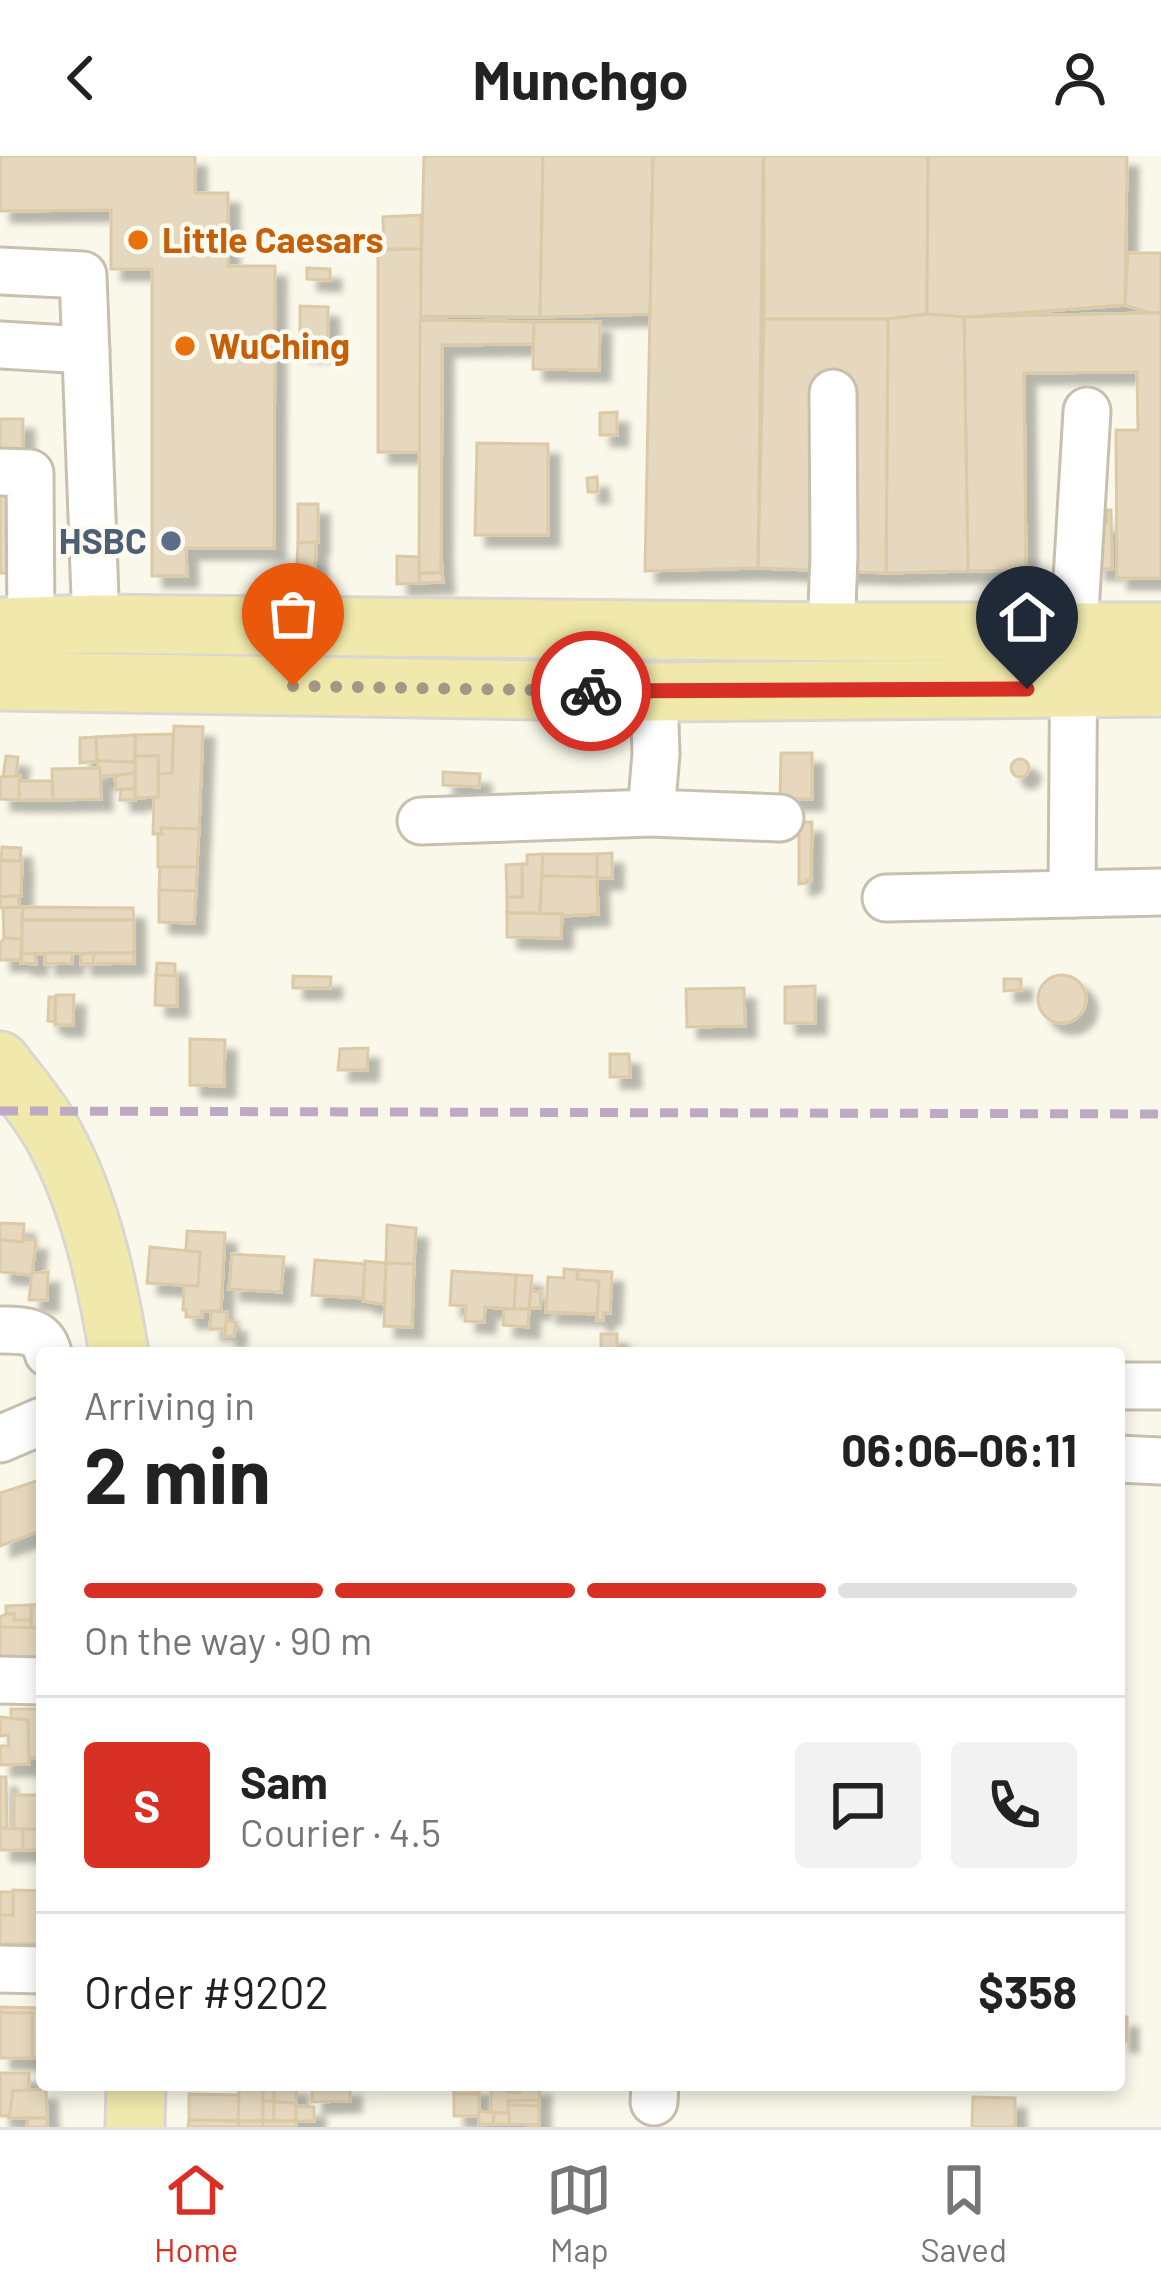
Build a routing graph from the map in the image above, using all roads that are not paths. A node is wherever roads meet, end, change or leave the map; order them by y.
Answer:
1 (0, 271) edge
2 (0, 345) edge
3 (86, 350) junction
4 (833, 393) dead end
5 (1087, 411) dead end
6 (0, 472) edge
7 (97, 624) junction
8 (15, 627) edge
9 (1074, 630) junction
10 (831, 632) junction
11 (1161, 632) edge
12 (0, 681) edge
13 (68, 682) junction
14 (1161, 687) edge
15 (1073, 688) junction
16 (654, 692) junction
17 (0, 726) edge
18 (650, 813) junction
19 (780, 818) dead end
20 (421, 821) dead end
21 (1161, 892) edge
22 (1072, 894) junction
23 (886, 898) dead end
24 (0, 1061) edge
25 (0, 1330) edge
26 (47, 1347) edge
27 (118, 1347) edge
28 (1125, 1386) edge
29 (1161, 1386) edge
30 (36, 1424) edge
31 (0, 1439) edge
32 (1125, 1460) edge
33 (1161, 1461) edge
34 (0, 1680) edge
35 (36, 1681) edge
36 (0, 1969) edge
37 (36, 1970) edge
38 (136, 2091) edge
39 (135, 2127) edge

1 - 3 street
2 - 3 street
3 - 7 street
4 - 10 street
5 - 9 street
6 - 8 street
7 - 8 main road
7 - 10 main road
9 - 10 main road
9 - 11 main road
9 - 15 street
12 - 13 main road
13 - 16 main road
13 - 17 main road
14 - 15 main road
15 - 16 main road
15 - 22 street
16 - 18 street
18 - 19 street
18 - 20 street
21 - 22 street
22 - 23 street
24 - 27 main road
25 - 26 street
28 - 29 street
30 - 31 street
32 - 33 street
34 - 35 street
36 - 37 street
38 - 39 main road

